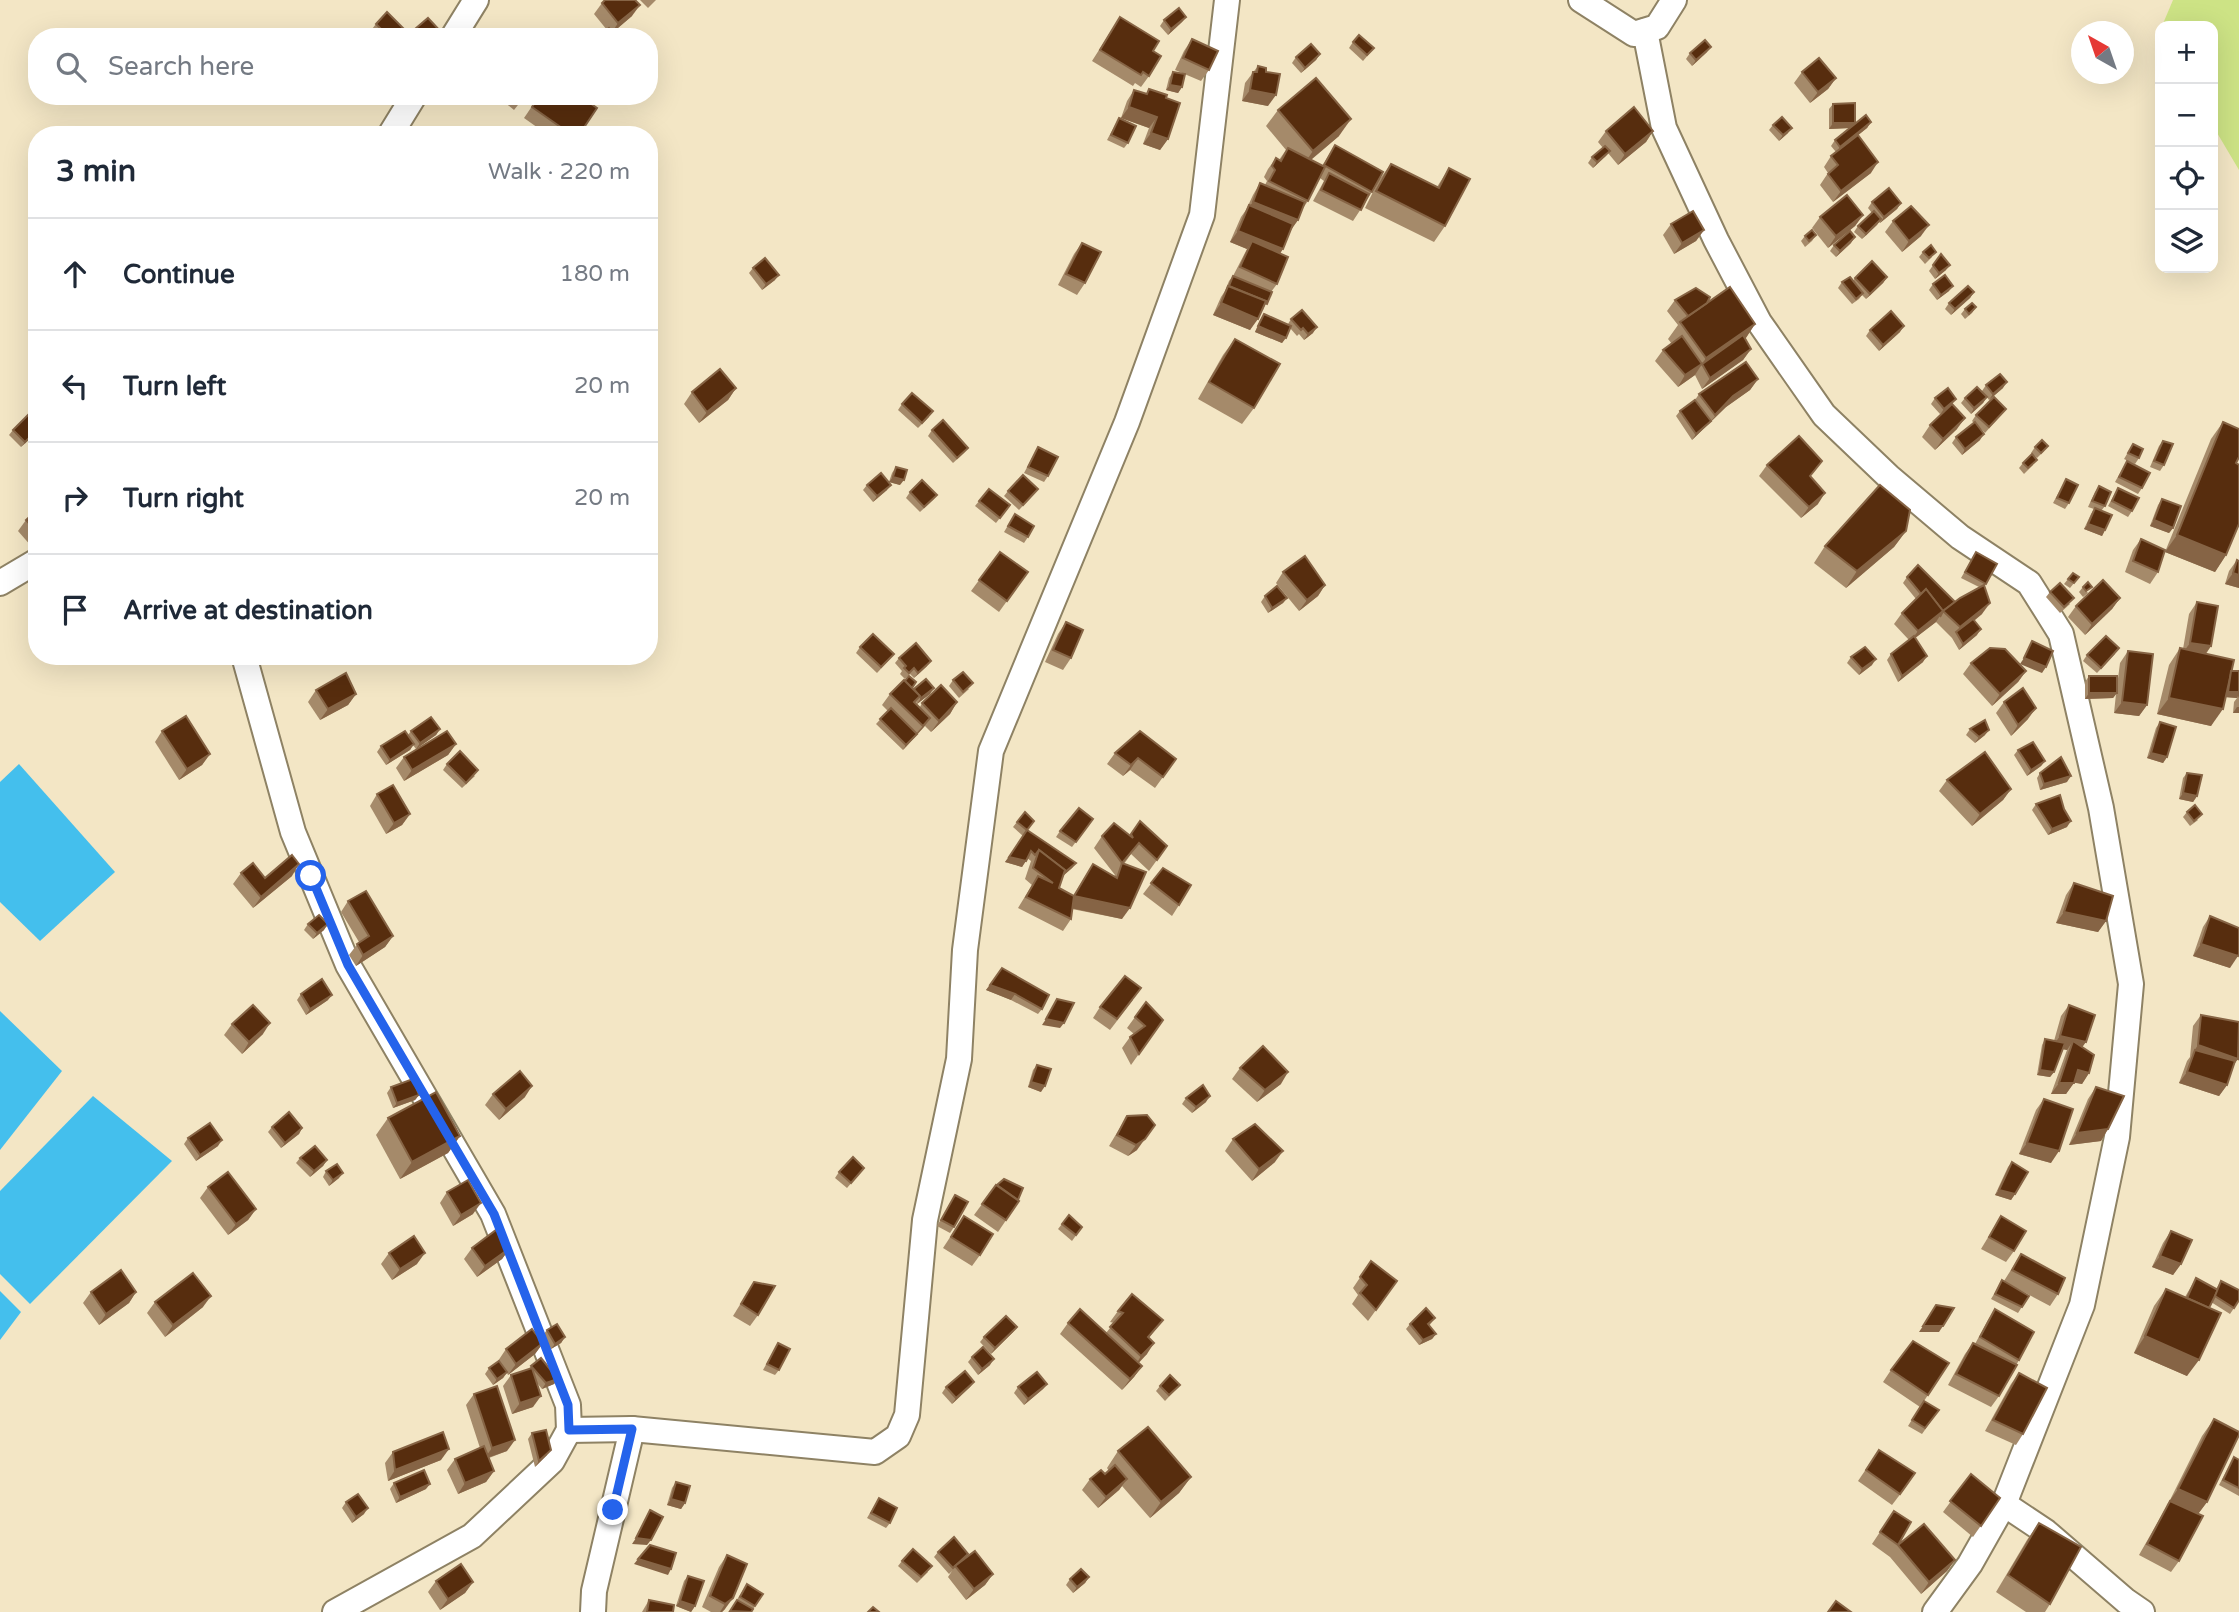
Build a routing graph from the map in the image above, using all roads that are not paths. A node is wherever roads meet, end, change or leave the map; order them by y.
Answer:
1 (476, 0) edge
2 (1227, 0) edge
3 (1581, 0) edge
4 (1674, 0) edge
5 (459, 28) edge
6 (1645, 31) junction
7 (408, 105) edge
8 (396, 126) edge
9 (28, 566) edge
10 (0, 583) edge
11 (247, 665) edge
12 (632, 1429) junction
13 (569, 1430) junction
14 (2004, 1504) junction
15 (335, 1612) edge
16 (593, 1612) edge
17 (1935, 1612) edge
18 (2143, 1612) edge

1 - 5 street
2 - 12 street
3 - 6 street
4 - 6 street
6 - 14 street
7 - 8 street
9 - 10 street
11 - 13 street
12 - 13 street
12 - 16 street
13 - 15 street
14 - 17 street
14 - 18 street

